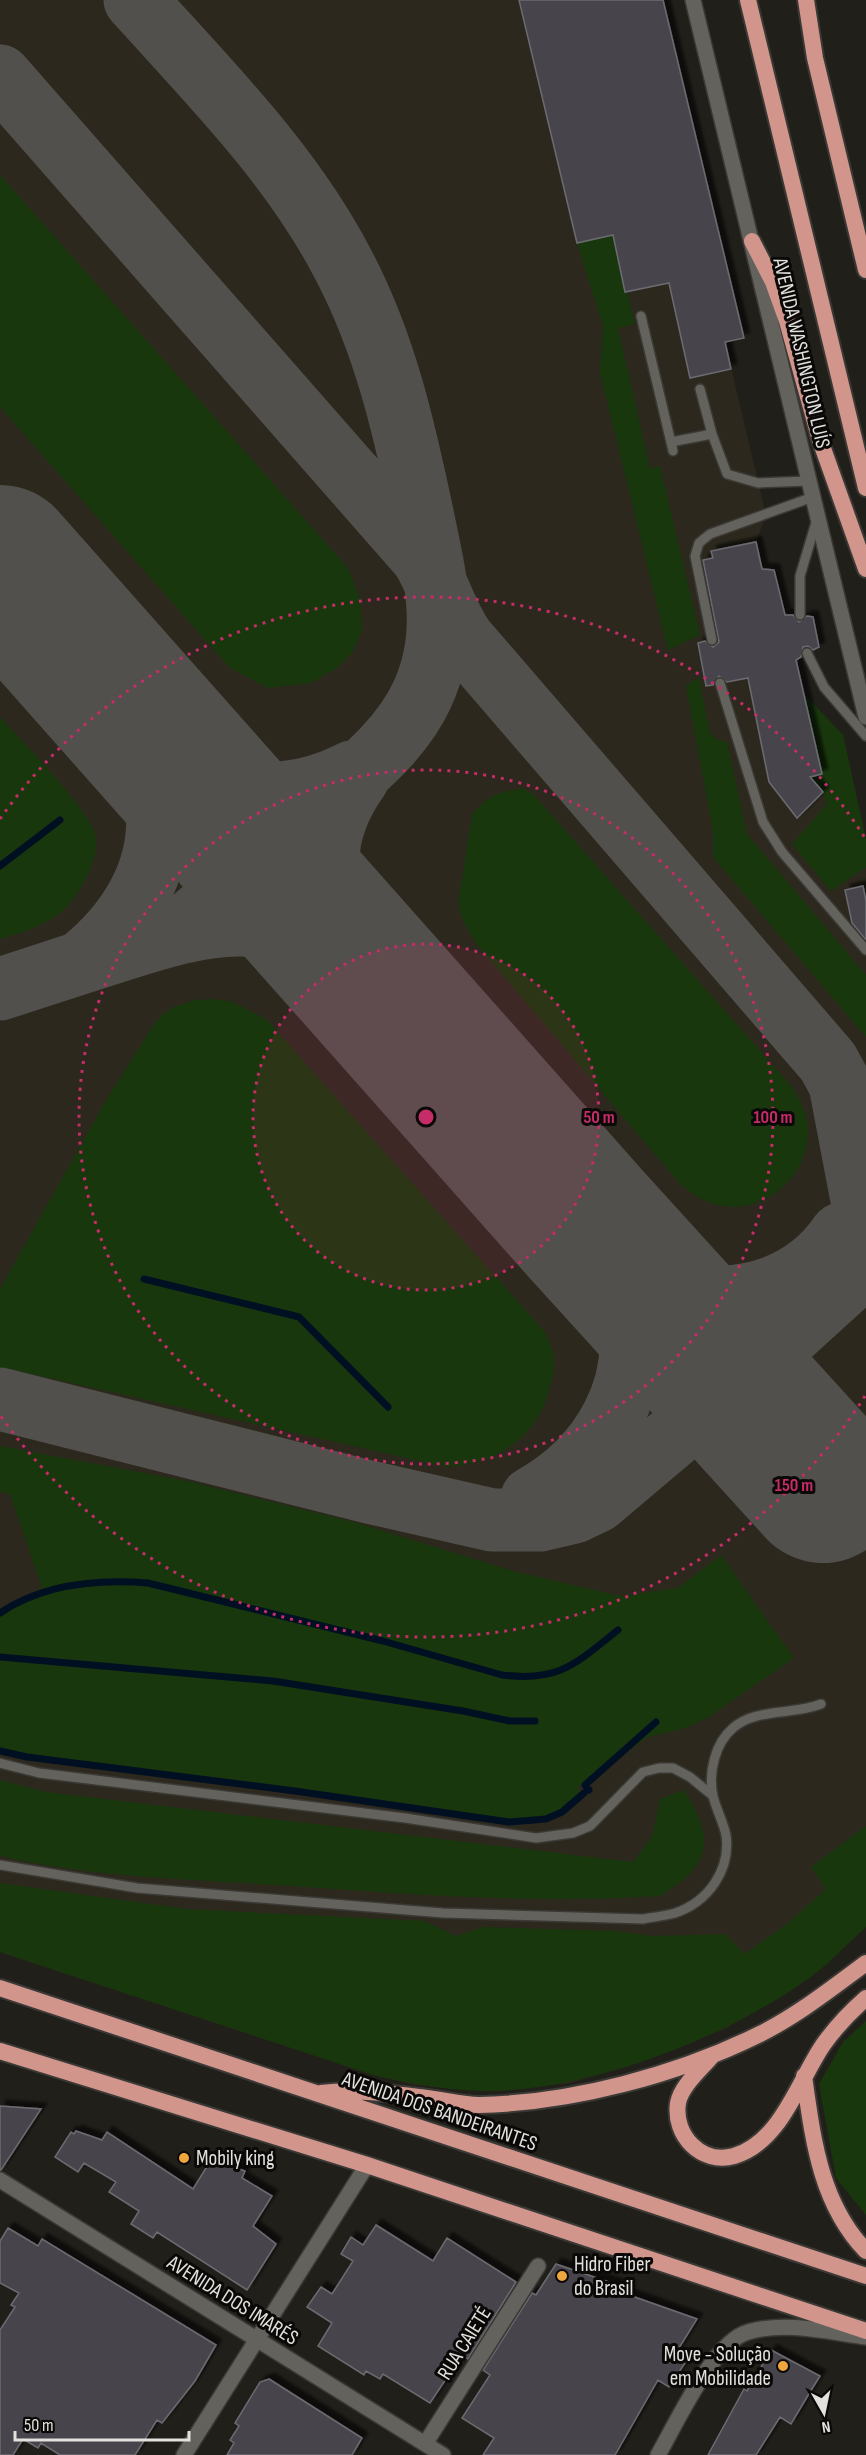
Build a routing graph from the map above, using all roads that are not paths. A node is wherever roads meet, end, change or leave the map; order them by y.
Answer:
1 (693, 0) edge
2 (748, 0) edge
3 (806, 0) edge
4 (752, 241) junction
5 (866, 270) edge
6 (641, 316) dead end
7 (700, 389) dead end
8 (712, 434) junction
9 (809, 481) junction
10 (866, 488) edge
11 (813, 497) junction
12 (818, 517) junction
13 (866, 569) edge
14 (800, 615) dead end
15 (712, 640) dead end
16 (807, 654) dead end
17 (720, 683) dead end
18 (866, 717) edge
19 (866, 736) edge
20 (866, 950) edge
21 (821, 1704) dead end
22 (0, 1763) edge
23 (712, 1795) junction
24 (0, 1865) edge
25 (866, 1963) edge
26 (0, 1988) edge
27 (866, 1998) edge
28 (0, 2051) edge
29 (713, 2055) junction
30 (804, 2076) junction
31 (317, 2093) junction
32 (367, 2165) junction
33 (0, 2181) edge
34 (866, 2251) edge
35 (538, 2266) dead end
36 (866, 2276) edge
37 (866, 2331) edge
38 (866, 2337) edge
39 (256, 2338) junction
40 (425, 2444) junction
41 (184, 2455) edge
42 (443, 2455) edge
43 (658, 2455) edge

1 - 4 street, AVENIDA WASHINGTON LUÍS
2 - 10 highway, AVENIDA WASHINGTON LUÍS
3 - 5 highway
4 - 9 street, AVENIDA WASHINGTON LUÍS
4 - 13 highway
6 - 8 lane
7 - 8 lane
8 - 9 lane
9 - 11 street, AVENIDA WASHINGTON LUÍS
11 - 12 street, AVENIDA WASHINGTON LUÍS
11 - 15 lane
12 - 14 lane
12 - 18 street, AVENIDA WASHINGTON LUÍS
16 - 19 lane
17 - 20 lane
21 - 23 lane
22 - 23 lane
23 - 24 lane
25 - 29 highway
26 - 31 highway, AVENIDA DOS BANDEIRANTES
27 - 30 highway
28 - 32 highway
29 - 30 highway
29 - 31 highway
30 - 34 highway
31 - 36 highway, AVENIDA DOS BANDEIRANTES
32 - 37 highway
32 - 39 street
33 - 39 street, AVENIDA DOS IMARÉS
35 - 40 street, RUA CAIETÉ
38 - 43 street
39 - 40 street, AVENIDA DOS IMARÉS
39 - 41 street
40 - 42 street, AVENIDA DOS IMARÉS

